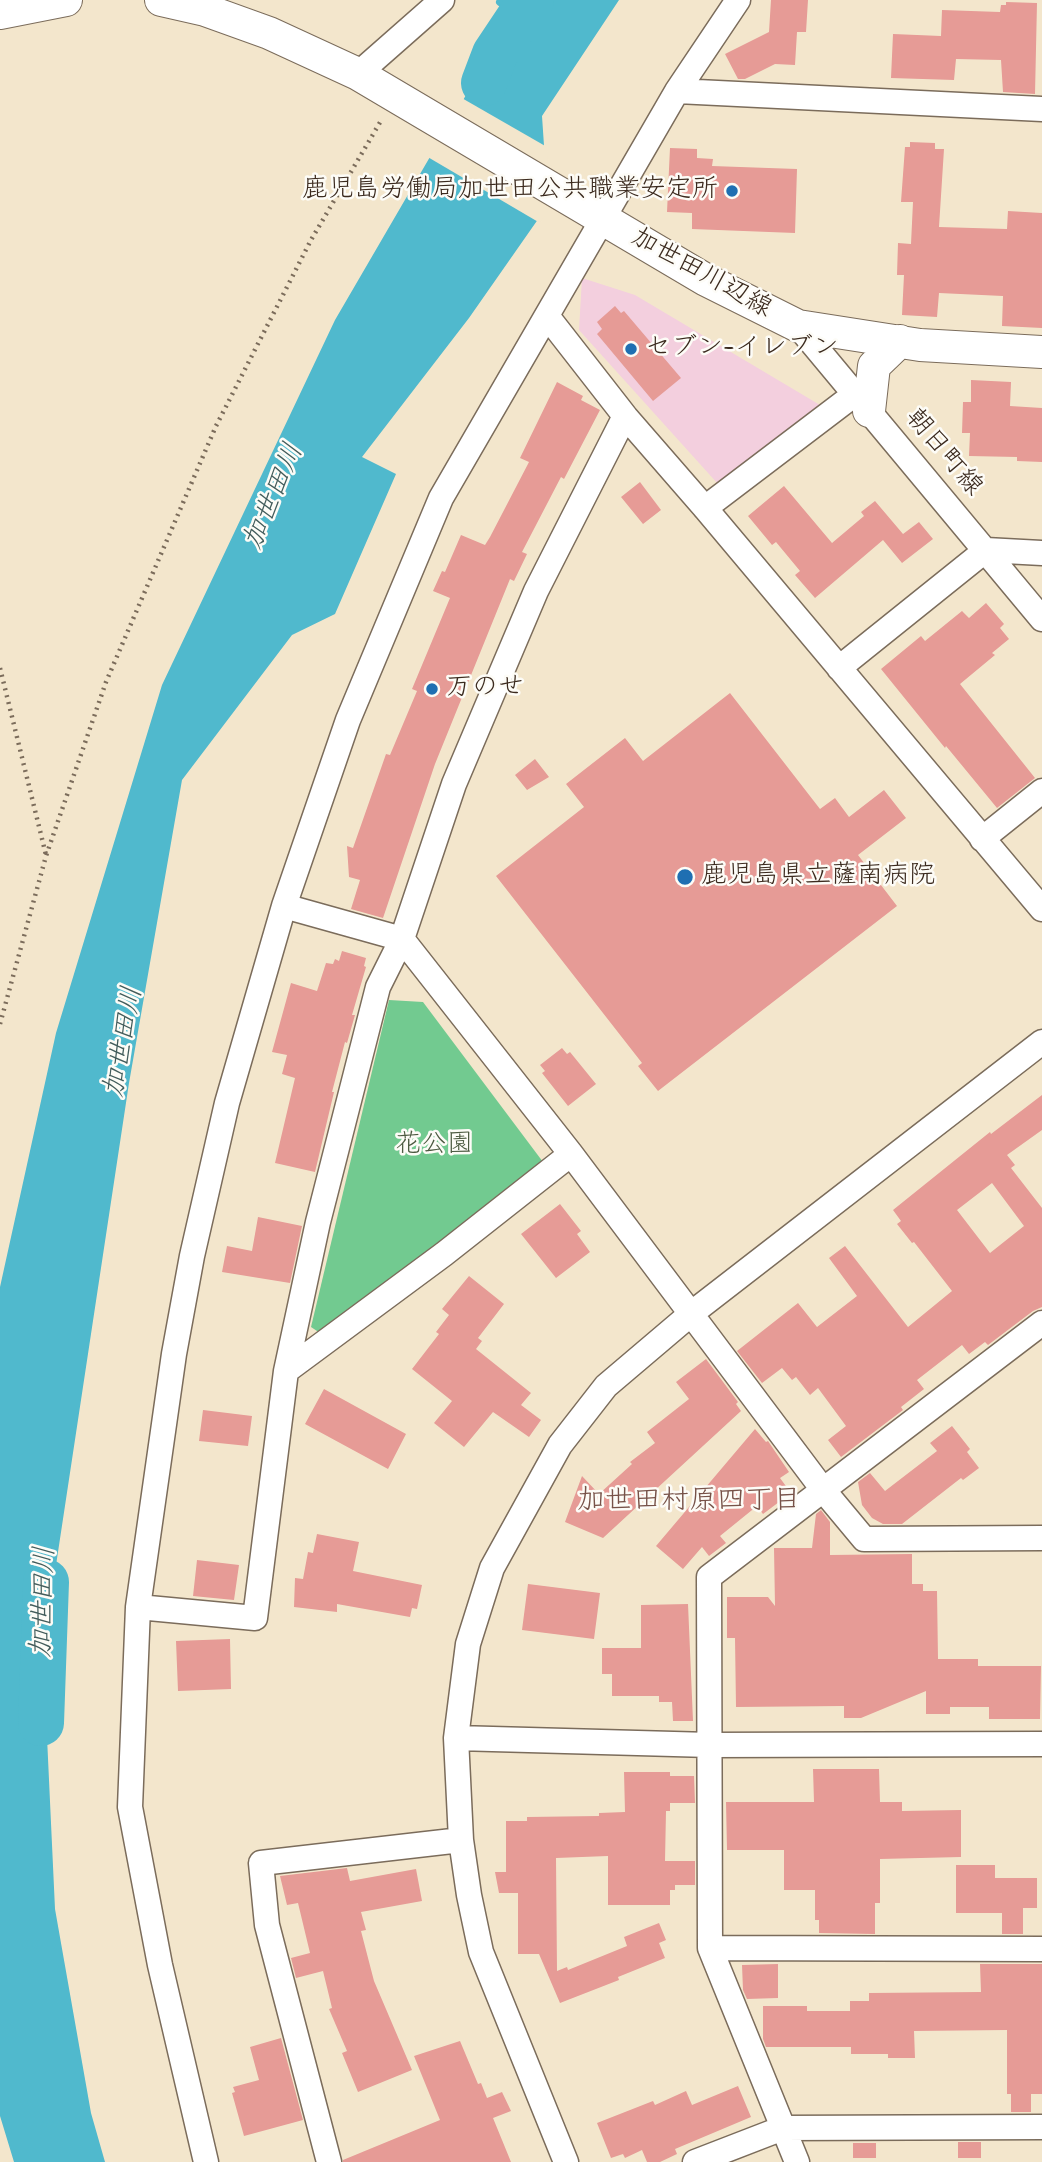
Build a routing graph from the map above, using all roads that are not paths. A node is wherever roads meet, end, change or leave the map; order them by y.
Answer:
1 (66, 0) edge
2 (161, 0) edge
3 (442, 0) edge
4 (738, 0) edge
5 (0, 13) edge
6 (358, 74) junction
7 (677, 91) junction
8 (1042, 109) edge
9 (591, 213) junction
10 (547, 316) junction
11 (798, 326) junction
12 (900, 341) junction
13 (1042, 352) edge
14 (862, 402) junction
15 (625, 416) junction
16 (705, 508) junction
17 (986, 550) junction
18 (1042, 553) edge
19 (1042, 619) edge
20 (839, 668) junction
21 (1042, 791) edge
22 (982, 839) junction
23 (284, 905) junction
24 (1042, 909) edge
25 (402, 939) junction
26 (1042, 1043) edge
27 (571, 1154) junction
28 (692, 1314) junction
29 (1042, 1323) edge
30 (286, 1371) junction
31 (824, 1491) junction
32 (1042, 1538) edge
33 (138, 1607) junction
34 (456, 1738) junction
35 (1042, 1744) edge
36 (710, 1745) junction
37 (461, 1840) junction
38 (710, 1948) junction
39 (1042, 1950) edge
40 (1042, 2127) edge
41 (783, 2128) junction
42 (206, 2162) edge
43 (329, 2162) edge
44 (566, 2162) edge
45 (695, 2162) edge
46 (797, 2162) edge

1 - 5 main road
2 - 6 main road, 加世田川辺線
3 - 6 street
4 - 7 street
6 - 9 main road, 加世田川辺線
7 - 8 street
7 - 9 street
9 - 10 street
9 - 11 main road, 加世田川辺線
10 - 15 street
10 - 23 street
11 - 12 main road, 加世田川辺線
11 - 14 street, 朝日町線
12 - 13 main road, 加世田川辺線
12 - 14 main road
14 - 16 street
14 - 17 street, 朝日町線
15 - 16 street
15 - 25 street
16 - 20 street
17 - 18 street
17 - 19 street, 朝日町線
17 - 20 street
20 - 22 street
21 - 22 street
22 - 24 street
23 - 25 street
23 - 33 street
25 - 27 street
25 - 30 street
26 - 28 street
27 - 28 street
27 - 30 street
28 - 31 street
28 - 34 street
29 - 31 street
30 - 33 street
31 - 32 street
31 - 36 street
33 - 42 street
34 - 36 street
34 - 37 street
35 - 36 street
36 - 38 street
37 - 43 street
37 - 44 street
38 - 39 street
38 - 41 street
40 - 41 street
41 - 45 street
41 - 46 street

